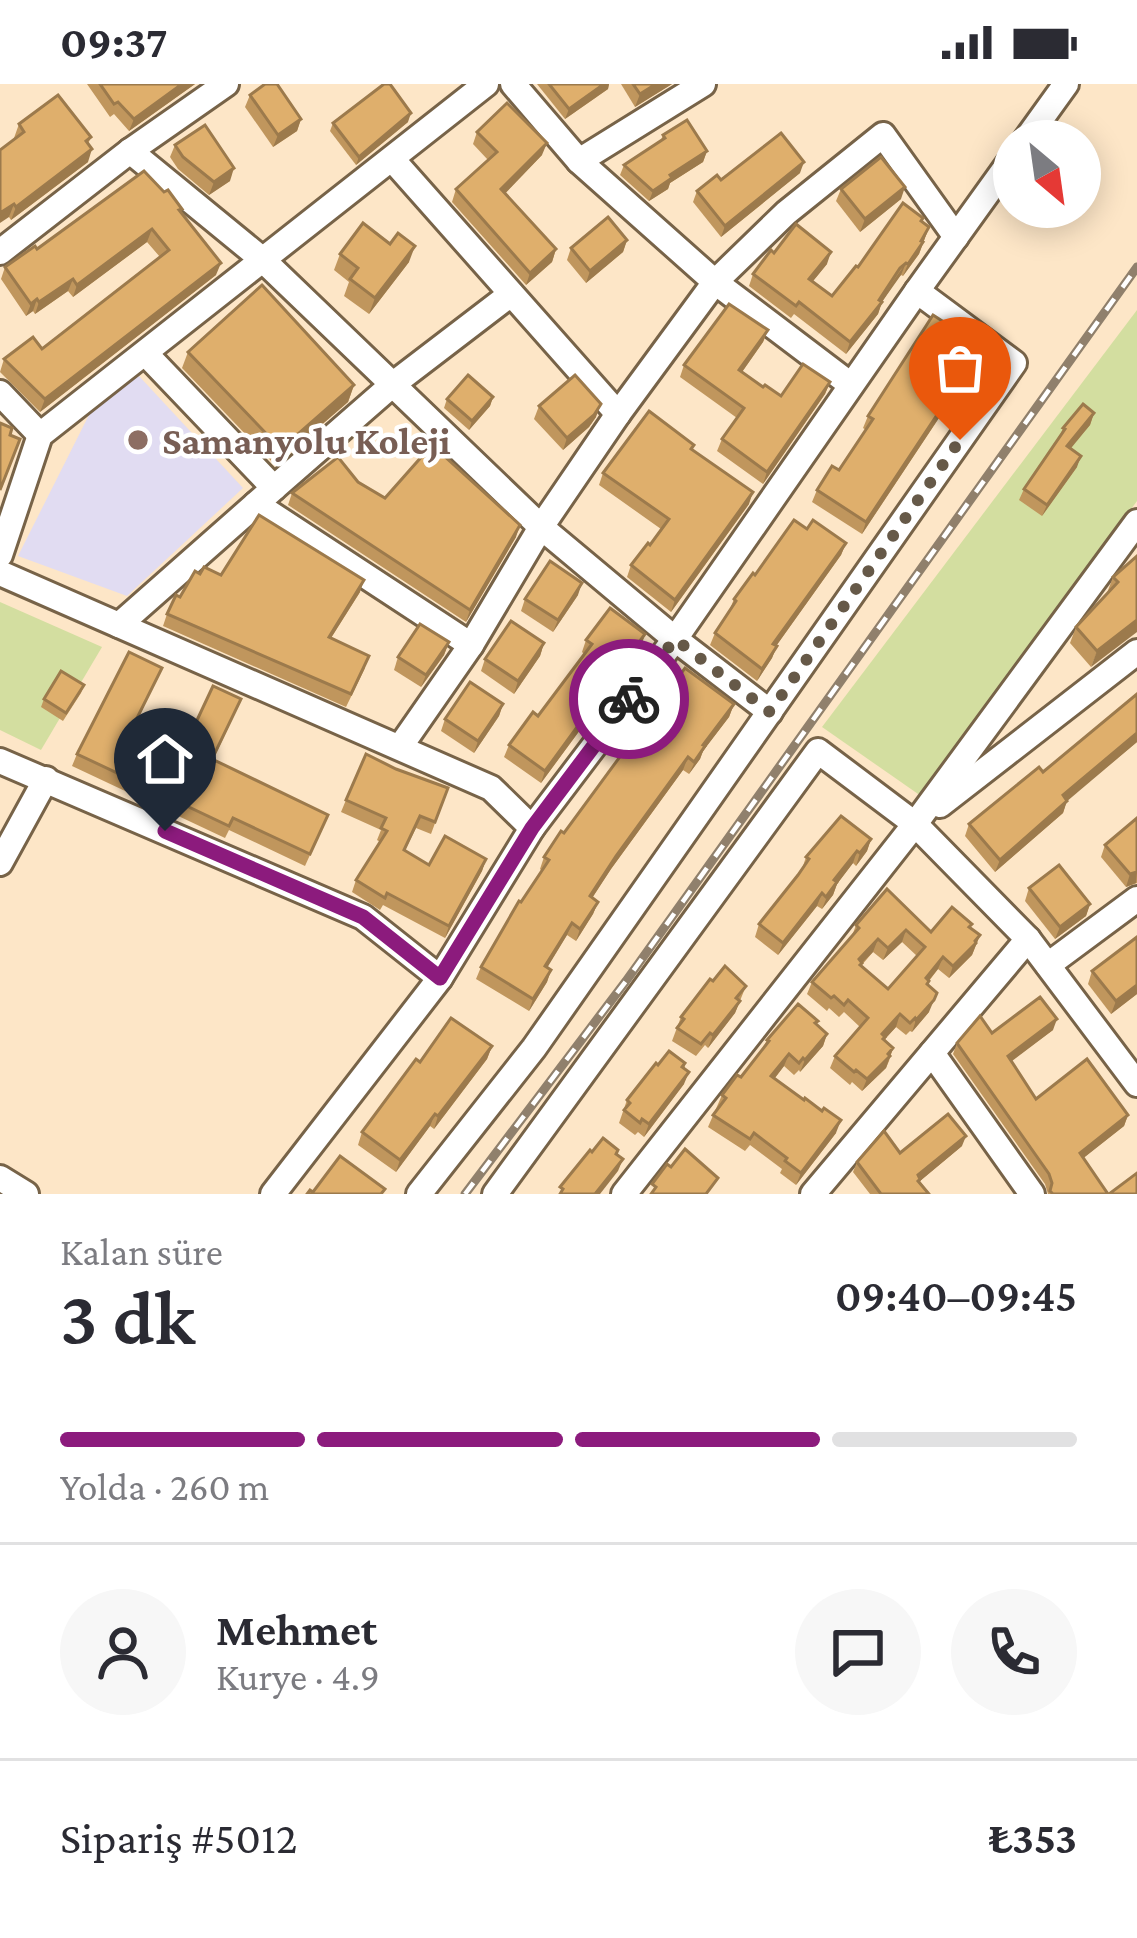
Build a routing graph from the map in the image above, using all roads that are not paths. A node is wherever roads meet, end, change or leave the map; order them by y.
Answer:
1 (226, 84) edge
2 (486, 84) edge
3 (513, 84) edge
4 (703, 84) edge
5 (1054, 90) edge
6 (1037, 120) edge
7 (130, 151) junction
8 (392, 159) junction
9 (579, 161) junction
10 (993, 185) edge
11 (956, 237) junction
12 (0, 251) edge
13 (263, 260) junction
14 (715, 282) junction
15 (917, 291) junction
16 (511, 294) junction
17 (146, 354) junction
18 (392, 385) junction
19 (851, 386) junction
20 (0, 394) edge
21 (618, 414) junction
22 (40, 435) junction
23 (265, 496) junction
24 (1137, 522) edge
25 (541, 527) junction
26 (0, 555) edge
27 (0, 573) edge
28 (119, 625) junction
29 (675, 639) junction
30 (471, 645) junction
31 (1137, 652) edge
32 (770, 712) junction
33 (400, 747) junction
34 (0, 760) edge
35 (46, 779) junction
36 (915, 824) junction
37 (532, 828) junction
38 (0, 863) edge
39 (1137, 898) edge
40 (1028, 939) junction
41 (1048, 965) junction
42 (440, 978) junction
43 (932, 1053) junction
44 (1137, 1084) edge
45 (831, 1172) junction
46 (0, 1178) edge
47 (26, 1194) edge
48 (273, 1194) edge
49 (419, 1194) edge
50 (495, 1194) edge
51 (624, 1194) edge
52 (813, 1194) edge
53 (848, 1194) edge
54 (1032, 1194) edge

1 - 7 street
2 - 8 street
3 - 9 street
4 - 9 street
5 - 6 street
7 - 12 street
7 - 13 street
8 - 13 street
8 - 16 street
9 - 14 street
10 - 11 street
11 - 14 street
11 - 15 street
13 - 17 street
13 - 18 street
14 - 19 street
14 - 21 street
15 - 19 street
15 - 32 street
16 - 18 street
16 - 21 street
17 - 22 street
17 - 23 street
18 - 23 street
18 - 25 street
19 - 29 street
20 - 22 street
21 - 25 street
22 - 26 street
23 - 28 street
23 - 30 street
24 - 36 street
25 - 29 street
25 - 30 street
27 - 28 street
28 - 33 street
29 - 32 street
29 - 37 street
30 - 33 street
31 - 36 street
32 - 49 street
33 - 37 street
34 - 35 street
35 - 38 street
35 - 42 street
36 - 40 street
36 - 50 street
36 - 51 street
37 - 42 street
39 - 41 street
40 - 41 street
40 - 43 street
41 - 44 street
42 - 48 street
43 - 45 street
43 - 54 street
45 - 52 street
45 - 53 street
46 - 47 street

